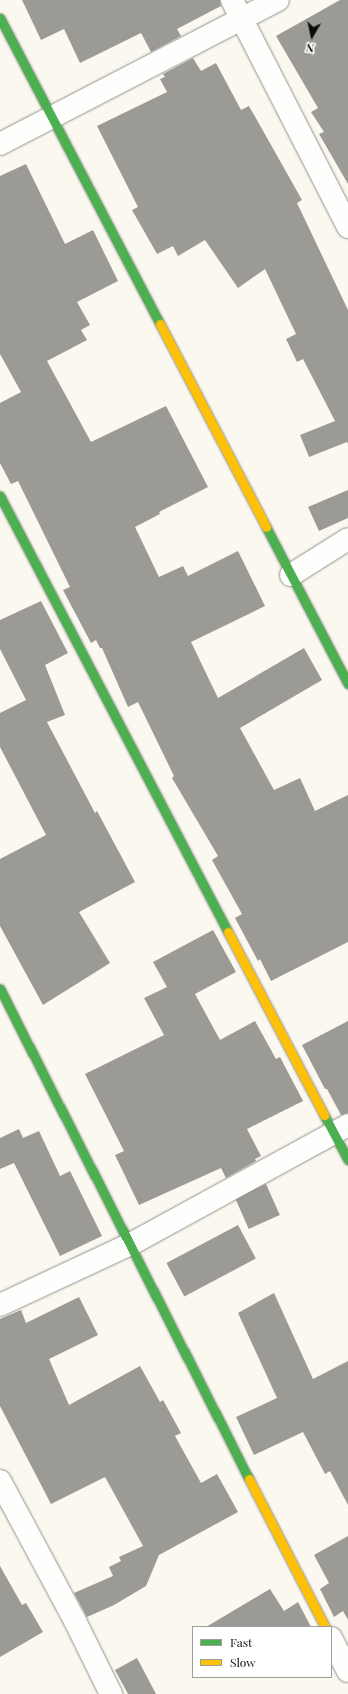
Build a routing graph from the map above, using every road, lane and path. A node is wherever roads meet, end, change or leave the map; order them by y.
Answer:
1 (232, 0) edge
2 (278, 0) edge
3 (0, 18) edge
4 (243, 20) junction
5 (52, 116) junction
6 (0, 144) edge
7 (348, 227) edge
8 (0, 496) edge
9 (348, 539) edge
10 (291, 575) junction
11 (348, 684) edge
12 (0, 989) edge
13 (341, 1129) edge
14 (348, 1160) edge
15 (131, 1244) junction
16 (0, 1305) edge
17 (0, 1481) edge
18 (324, 1626) edge
19 (332, 1640) edge
20 (348, 1671) edge
21 (111, 1694) edge

1 - 4 street
2 - 4 street
3 - 5 street
4 - 5 street
4 - 7 street
5 - 6 street
5 - 10 street
8 - 13 street
9 - 10 street
10 - 11 street
12 - 15 street
13 - 14 street
13 - 15 street
15 - 16 street
15 - 18 street
17 - 21 street
19 - 20 street

